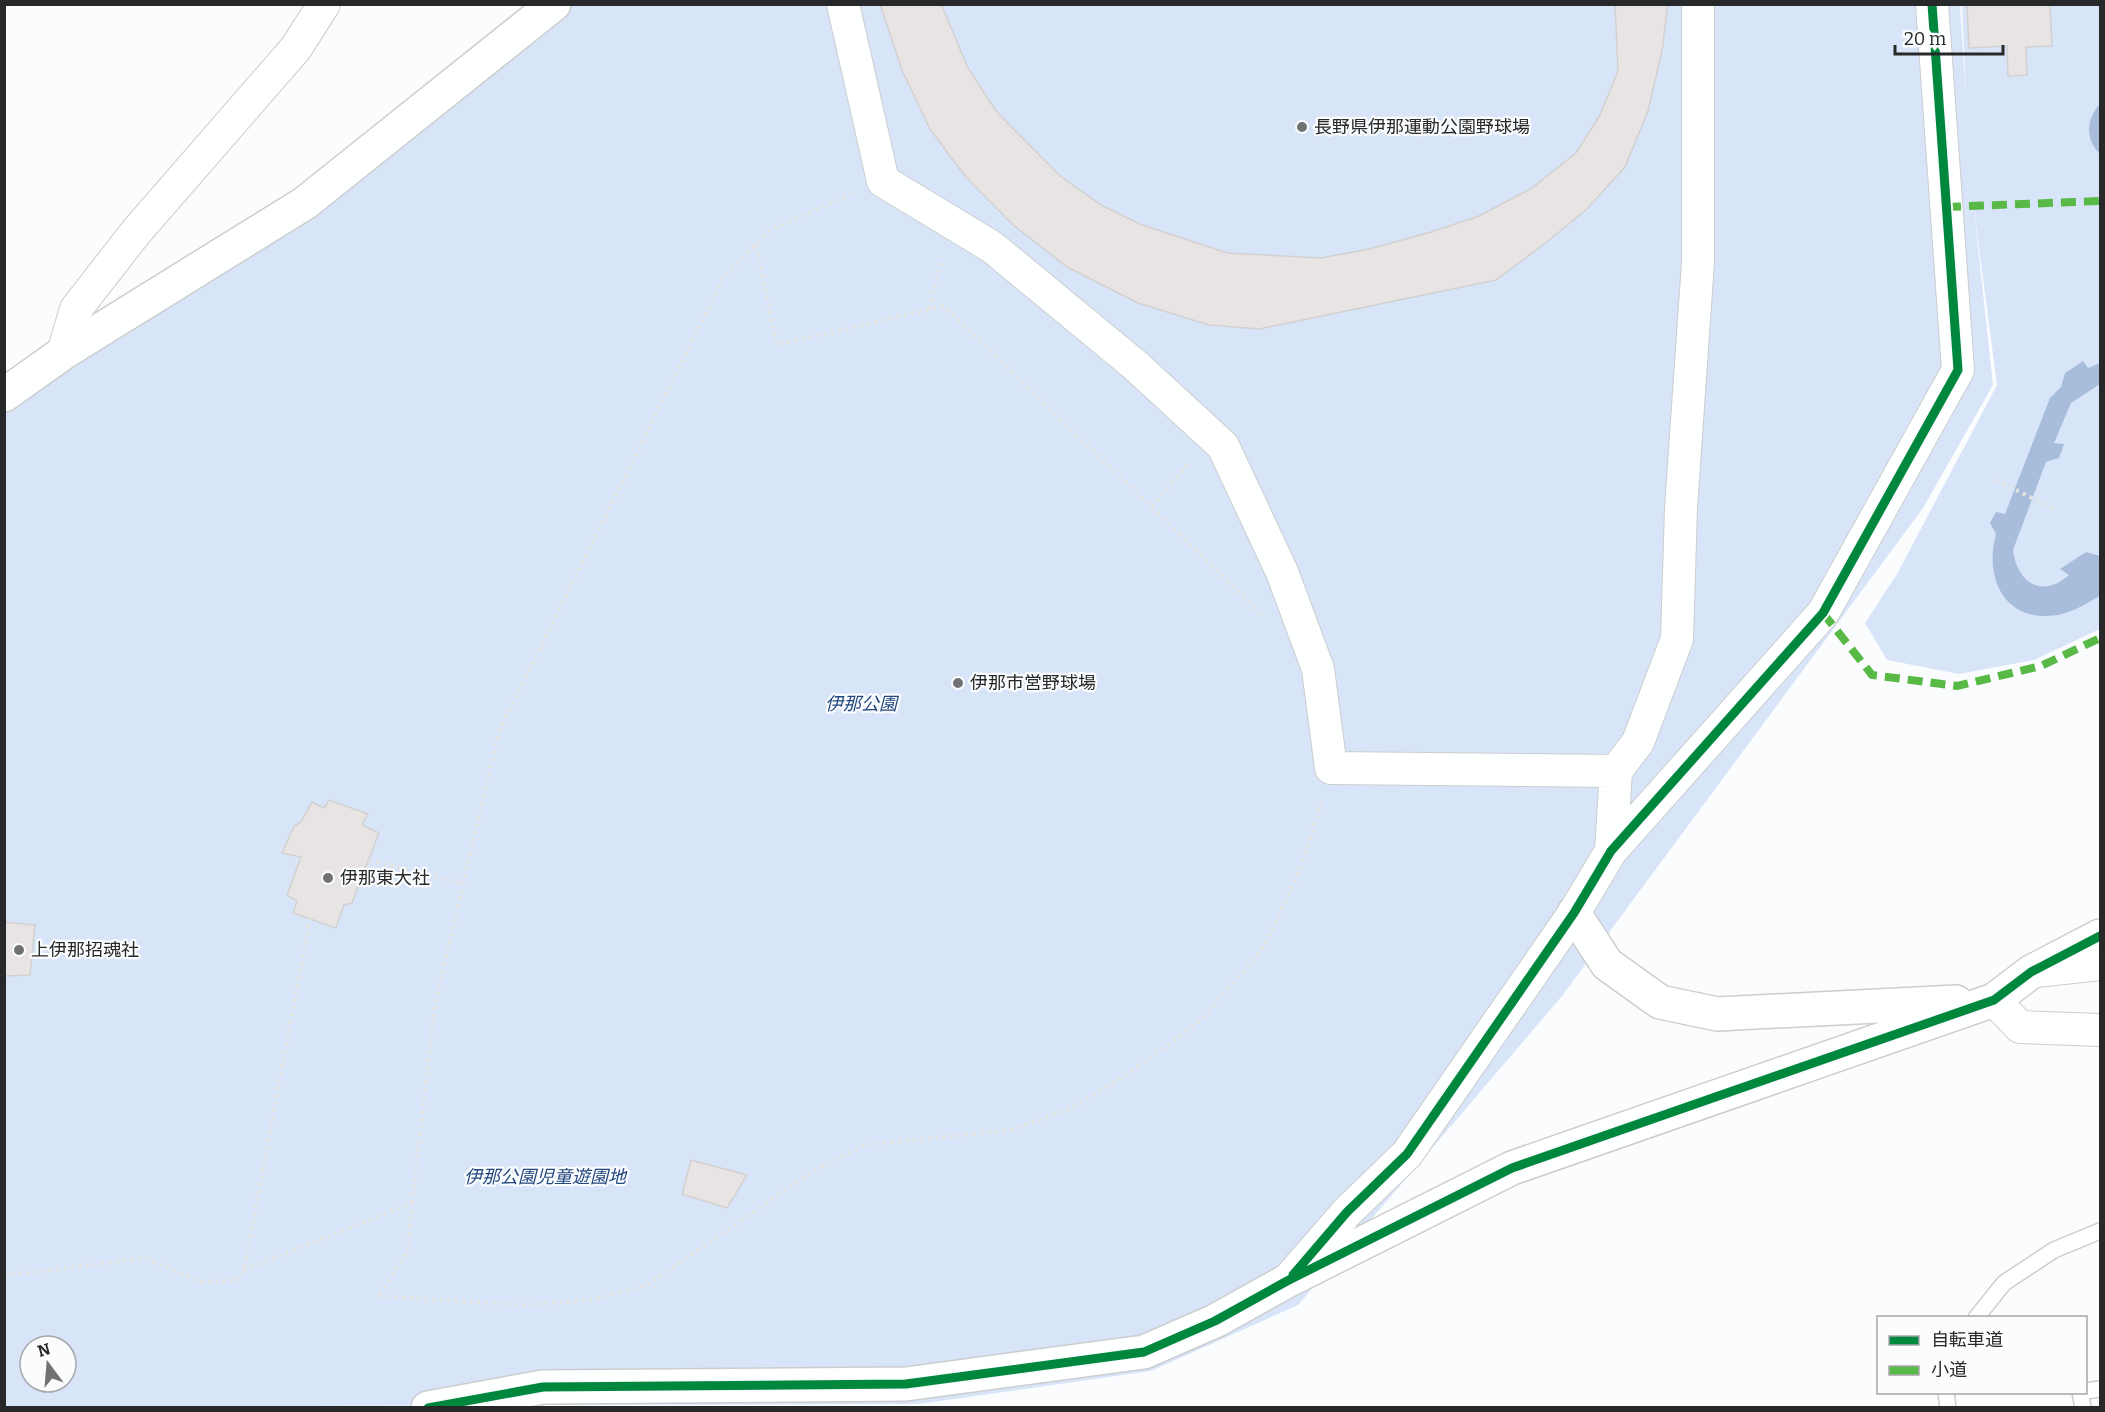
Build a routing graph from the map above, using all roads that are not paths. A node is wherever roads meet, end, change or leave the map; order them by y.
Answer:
1 (324, 4) edge
2 (554, 4) edge
3 (843, 4) edge
4 (1698, 4) edge
5 (1932, 4) edge
6 (63, 353) junction
7 (4, 395) edge
8 (1616, 771) junction
9 (1611, 851) junction
10 (1574, 913) junction
11 (2100, 936) edge
12 (2100, 964) edge
13 (2031, 972) junction
14 (1994, 1000) junction
15 (2100, 1030) edge
16 (2100, 1231) edge
17 (1287, 1281) junction
18 (1977, 1316) edge
19 (428, 1407) edge

1 - 6 street
2 - 6 street
3 - 8 street
4 - 8 street
5 - 9 street
6 - 7 street
8 - 9 street
9 - 10 street
10 - 14 street
10 - 17 street
11 - 13 street
12 - 13 street
13 - 14 street
14 - 15 street
14 - 17 street
16 - 18 lane
17 - 19 street

